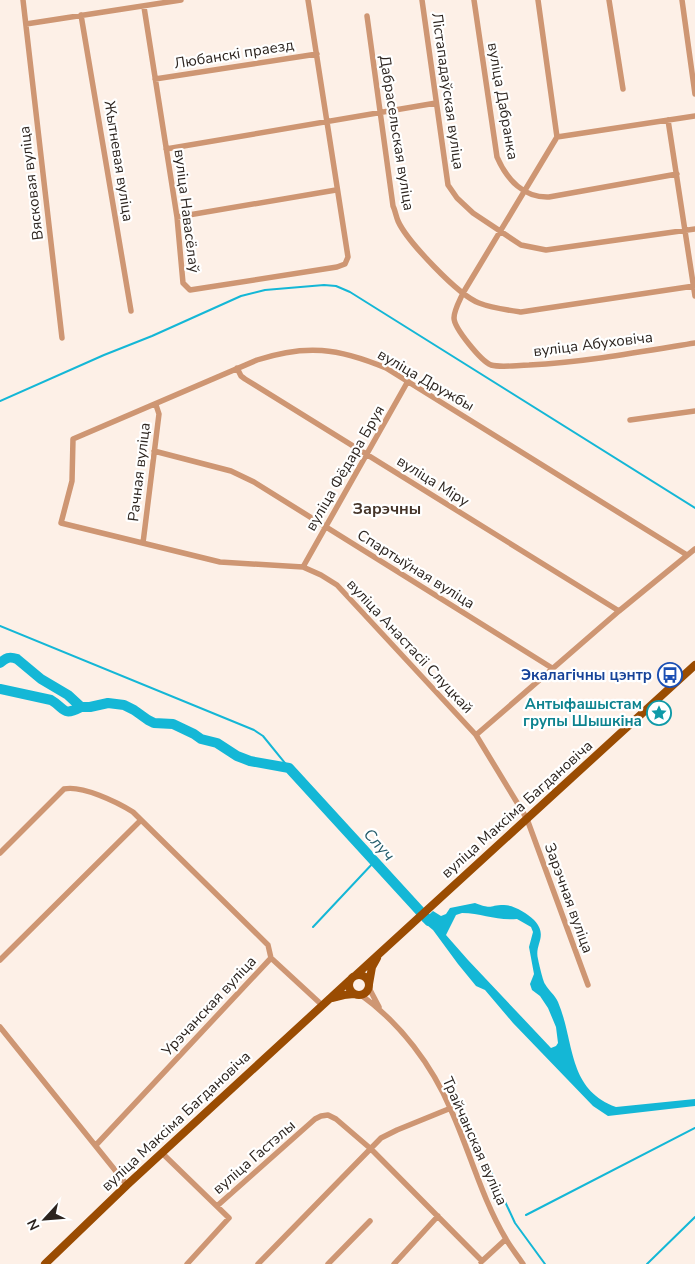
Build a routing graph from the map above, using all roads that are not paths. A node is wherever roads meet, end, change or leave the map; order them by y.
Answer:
1 (23, 0) edge
2 (181, 0) edge
3 (308, 0) edge
4 (422, 0) edge
5 (474, 0) edge
6 (538, 0) edge
7 (610, 0) edge
8 (682, 0) edge
9 (144, 7) junction
10 (82, 15) junction
11 (367, 16) dead end
12 (26, 24) junction
13 (317, 54) junction
14 (155, 78) junction
15 (623, 89) dead end
16 (695, 94) edge
17 (436, 103) junction
18 (380, 112) junction
19 (695, 116) edge
20 (668, 120) junction
21 (327, 122) junction
22 (557, 137) junction
23 (166, 149) junction
24 (677, 174) junction
25 (336, 190) junction
26 (524, 192) junction
27 (177, 217) junction
28 (695, 229) edge
29 (500, 231) junction
30 (686, 231) junction
31 (694, 286) edge
32 (463, 293) junction
33 (695, 296) edge
34 (131, 312) dead end
35 (62, 338) dead end
36 (695, 343) edge
37 (237, 368) junction
38 (408, 381) junction
39 (156, 404) junction
40 (695, 412) edge
41 (630, 420) dead end
42 (154, 451) junction
43 (367, 454) junction
44 (61, 523) joint
45 (325, 527) junction
46 (143, 543) junction
47 (695, 549) edge
48 (687, 556) junction
49 (303, 567) junction
50 (619, 611) junction
51 (695, 665) edge
52 (552, 668) junction
53 (476, 735) junction
54 (527, 819) junction
55 (141, 820) junction
56 (0, 853) edge
57 (379, 953) junction
58 (271, 958) junction
59 (0, 960) edge
60 (353, 978) junction
61 (588, 984) dead end
62 (369, 986) junction
63 (357, 995) junction
64 (325, 1003) junction
65 (380, 1009) junction
66 (0, 1026) edge
67 (450, 1108) junction
68 (96, 1145) junction
69 (370, 1149) junction
70 (162, 1153) junction
71 (127, 1185) junction
72 (217, 1206) junction
73 (438, 1216) junction
74 (370, 1221) dead end
75 (506, 1239) junction
76 (49, 1262) edge
77 (261, 1263) edge
78 (481, 1263) edge
79 (187, 1264) edge
80 (328, 1264) edge
81 (394, 1264) edge
82 (523, 1264) edge

1 - 12 street, Вясковая вуліца
2 - 9 street
3 - 13 street
4 - 17 street, Лістападаўская вуліца
5 - 26 street, вуліца Дабранка
6 - 22 street
7 - 15 street
8 - 16 street
9 - 10 street
9 - 14 street, вуліца Навасёлаў
10 - 12 street
10 - 34 street, Жытневая вуліца
11 - 18 street, Дабрасельская вуліца
12 - 35 street, Вясковая вуліца
13 - 14 street, Любанскі праезд
13 - 21 street
14 - 23 street, вуліца Навасёлаў
17 - 18 street
17 - 29 street, Лістападаўская вуліца
18 - 21 street
18 - 32 street, Дабрасельская вуліца
19 - 20 street
20 - 22 street
20 - 24 street
21 - 23 street
21 - 25 street
22 - 26 street
23 - 27 street, вуліца Навасёлаў
24 - 26 street
24 - 30 street
25 - 27 street
25 - 27 street, вуліца Навасёлаў
26 - 29 street
28 - 30 street, Лістападаўская вуліца
29 - 30 street, Лістападаўская вуліца
29 - 32 street
30 - 31 street
31 - 32 street, Дабрасельская вуліца
31 - 33 street
32 - 36 street, вуліца Абуховіча
37 - 38 street, вуліца Дружбы
37 - 39 street, вуліца Дружбы
37 - 43 street, вуліца Міру
38 - 43 street, вуліца Фёдара Бруя
38 - 48 street, вуліца Дружбы
39 - 42 street, Рачная вуліца
39 - 44 street, вуліца Дружбы
40 - 41 street
42 - 45 street, Спартыўная вуліца
42 - 46 street, Рачная вуліца
43 - 45 street, вуліца Фёдара Бруя
43 - 50 street, вуліца Міру
44 - 46 street, вуліца Анастасіі Слуцкай
45 - 49 street, вуліца Фёдара Бруя
45 - 52 street, Спартыўная вуліца
46 - 49 street, вуліца Анастасіі Слуцкай
47 - 48 street
48 - 50 street
49 - 53 street, вуліца Анастасіі Слуцкай
50 - 52 street
51 - 54 main road, вуліца Максіма Багдановіча
52 - 53 street
53 - 54 street, вуліца Анастасіі Слуцкай
54 - 57 main road, вуліца Максіма Багдановіча
54 - 61 street, Зарэчная вуліца
55 - 56 street, Урэчанская вуліца
55 - 58 street, Урэчанская вуліца
55 - 59 street
57 - 60 main road, вуліца Максіма Багдановіча
57 - 62 main road, вуліца Максіма Багдановіча
58 - 64 street
58 - 68 street, Урэчанская вуліца
60 - 62 main road
60 - 63 main road
60 - 64 main road, вуліца Максіма Багдановіча
62 - 63 main road
62 - 65 street, Трайчанская вуліца
63 - 64 main road, вуліца Максіма Багдановіча
63 - 65 street, Трайчанская вуліца
64 - 70 main road, вуліца Максіма Багдановіча
65 - 67 street, Трайчанская вуліца
66 - 68 street
67 - 69 street
67 - 75 street, Трайчанская вуліца
68 - 71 street
69 - 72 street, вуліца Гастэлы
69 - 73 street
69 - 77 street
70 - 71 main road, вуліца Максіма Багдановіча
70 - 72 street
71 - 76 main road, вуліца Максіма Багдановіча
72 - 79 street, вуліца Гастэлы
73 - 78 street
73 - 81 street
74 - 80 street
75 - 78 street
75 - 82 street, Трайчанская вуліца

